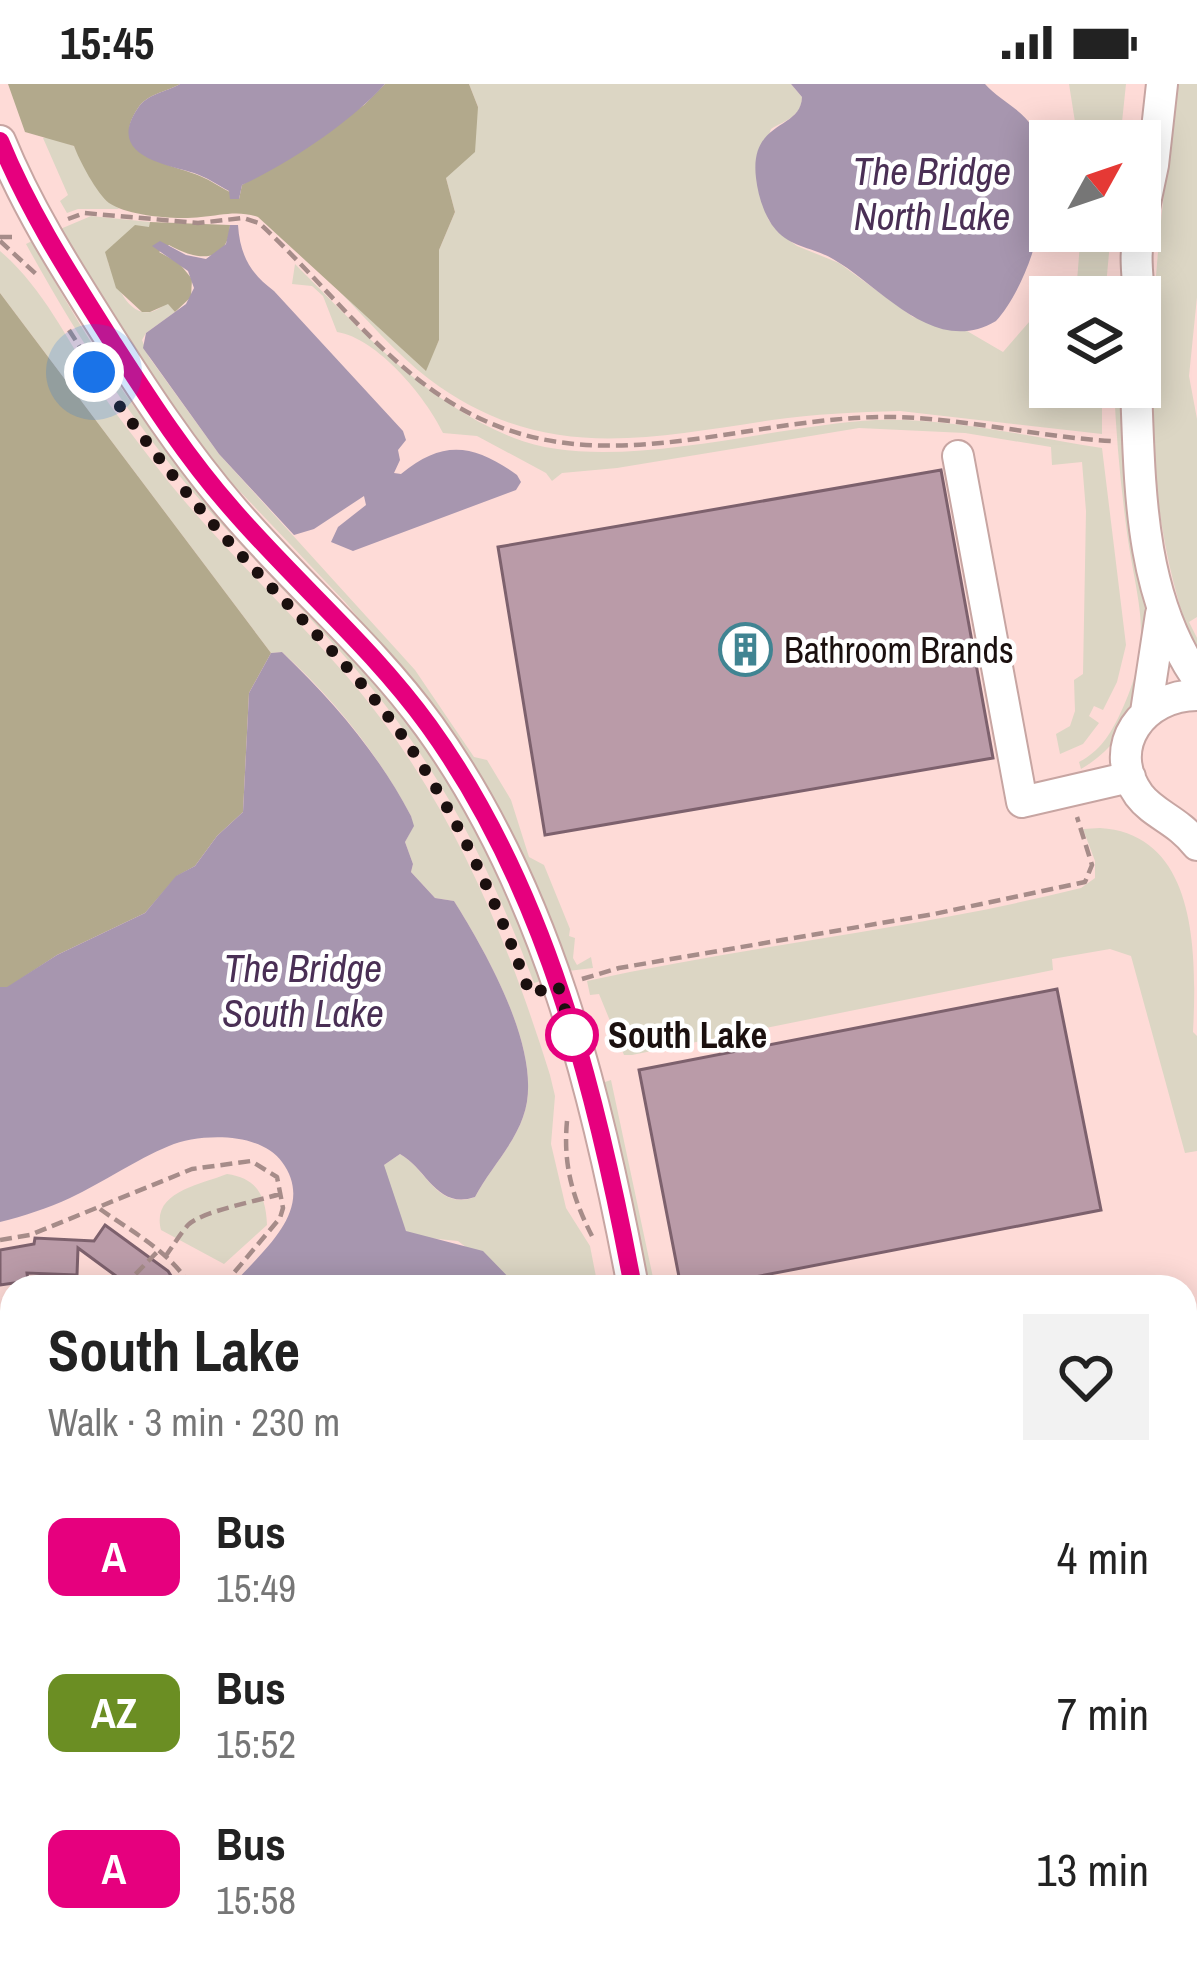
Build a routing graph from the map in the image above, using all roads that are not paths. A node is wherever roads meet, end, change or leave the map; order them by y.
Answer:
1 (1162, 84) edge
2 (1158, 120) edge
3 (0, 141) edge
4 (1137, 408) edge
5 (958, 456) dead end
6 (1161, 614) junction
7 (1197, 678) edge
8 (1197, 694) edge
9 (1146, 712) junction
10 (1130, 778) junction
11 (1184, 818) edge
12 (1197, 845) edge
13 (631, 1275) edge

1 - 2 street
3 - 13 street
4 - 6 street
5 - 10 street
6 - 7 street
6 - 9 street
8 - 9 street
9 - 10 street
10 - 11 street
11 - 12 street

